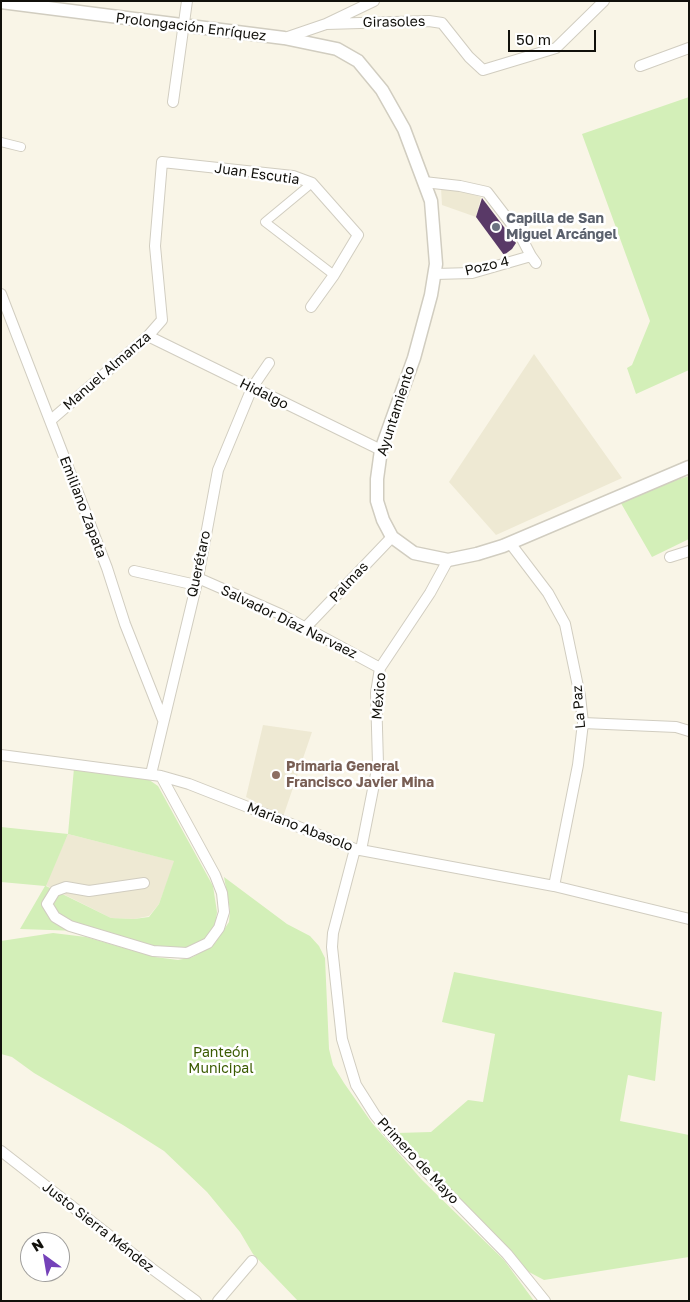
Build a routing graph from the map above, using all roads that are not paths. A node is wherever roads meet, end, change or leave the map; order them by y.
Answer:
1 (187, 1) edge
2 (374, 1) edge
3 (604, 1) edge
4 (1, 2) edge
5 (326, 24) junction
6 (184, 27) junction
7 (284, 38) junction
8 (689, 48) edge
9 (640, 66) dead end
10 (173, 102) dead end
11 (1, 142) edge
12 (21, 147) dead end
13 (424, 182) junction
14 (312, 183) junction
15 (435, 274) junction
16 (334, 276) junction
17 (1, 294) edge
18 (311, 307) dead end
19 (162, 320) joint
20 (148, 336) junction
21 (269, 362) dead end
22 (252, 388) junction
23 (51, 420) junction
24 (380, 450) junction
25 (689, 467) edge
26 (392, 537) junction
27 (510, 543) junction
28 (689, 551) edge
29 (670, 557) dead end
30 (448, 560) junction
31 (134, 571) dead end
32 (197, 581) junction
33 (306, 627) junction
34 (380, 668) junction
35 (163, 720) junction
36 (583, 723) junction
37 (689, 731) edge
38 (1, 755) edge
39 (156, 775) junction
40 (358, 850) junction
41 (144, 883) dead end
42 (554, 886) junction
43 (689, 919) edge
44 (1, 1152) edge
45 (252, 1261) dead end
46 (196, 1301) edge
47 (218, 1301) edge
48 (545, 1301) edge

1 - 6 street
2 - 5 street, Prolongación Enríquez
3 - 5 street, Girasoles
4 - 6 street, Prolongación Enríquez
5 - 7 street, Prolongación Enríquez
6 - 7 street, Prolongación Enríquez
6 - 10 street
7 - 13 street, Ayuntamiento
8 - 9 street
11 - 12 street
13 - 15 street, Ayuntamiento
13 - 15 street, Pozo 4
14 - 16 street, Juan Escutia
14 - 16 street
14 - 19 street, Juan Escutia
15 - 24 street, Ayuntamiento
16 - 18 street
17 - 23 street, Emiliano Zapata
19 - 20 street, Manuel Almanza
20 - 22 street, Hidalgo
20 - 23 street, Manuel Almanza
21 - 22 street, Querétaro
22 - 24 street, Hidalgo
22 - 32 street, Querétaro
23 - 35 street, Emiliano Zapata
24 - 26 street, Ayuntamiento
25 - 27 street
26 - 30 street
26 - 33 street, Palmas
27 - 30 street
27 - 36 street, La Paz
28 - 29 street
30 - 34 street, México
31 - 32 street, Salvador Díaz Narvaez
32 - 33 street, Salvador Díaz Narvaez
32 - 35 street, Querétaro
33 - 34 street, Salvador Díaz Narvaez
34 - 40 street, México
35 - 39 street, Querétaro
36 - 37 street
36 - 42 street, La Paz
38 - 39 street, Mariano Abasolo
39 - 40 street, Mariano Abasolo
39 - 41 street
40 - 42 street, Mariano Abasolo
40 - 48 street, Primero de Mayo
42 - 43 street, Mariano Abasolo
44 - 46 street, Justo Sierra Méndez
45 - 47 street

